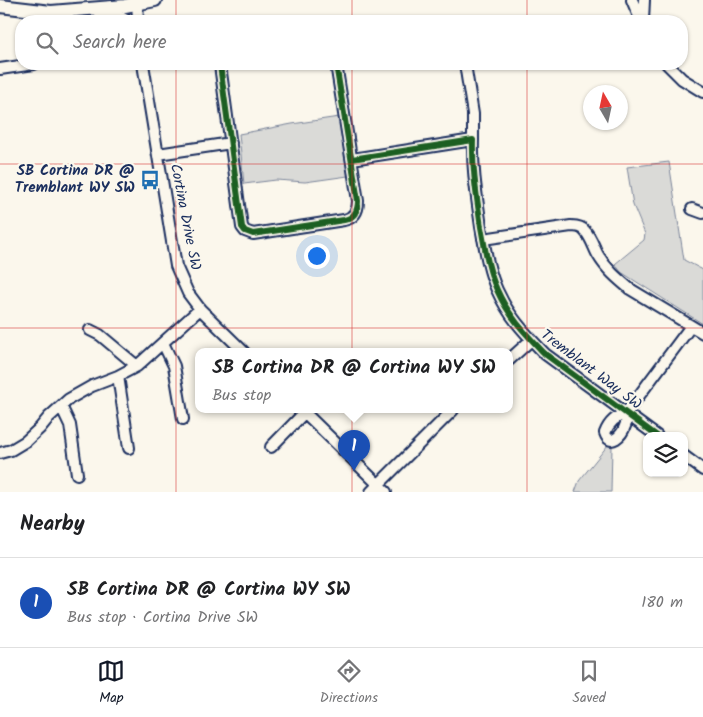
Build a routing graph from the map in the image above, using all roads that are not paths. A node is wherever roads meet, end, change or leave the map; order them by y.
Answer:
1 (155, 0) edge
2 (632, 0) edge
3 (644, 0) edge
4 (137, 1) edge
5 (0, 6) edge
6 (72, 11) junction
7 (115, 15) edge
8 (138, 15) edge
9 (639, 15) edge
10 (643, 15) edge
11 (15, 67) edge
12 (0, 69) edge
13 (144, 70) edge
14 (221, 70) edge
15 (337, 70) edge
16 (466, 70) edge
17 (673, 70) edge
18 (703, 92) edge
19 (473, 140) junction
20 (231, 143) junction
21 (158, 154) junction
22 (352, 159) junction
23 (692, 209) dead end
24 (703, 213) edge
25 (483, 239) junction
26 (200, 309) junction
27 (691, 326) junction
28 (90, 330) dead end
29 (703, 333) edge
30 (531, 340) junction
31 (163, 342) junction
32 (240, 348) edge
33 (513, 356) edge
34 (137, 366) junction
35 (118, 376) junction
36 (61, 406) junction
37 (302, 413) edge
38 (306, 413) edge
39 (450, 413) edge
40 (626, 413) junction
41 (183, 420) dead end
42 (652, 432) edge
43 (271, 446) dead end
44 (129, 448) dead end
45 (0, 453) edge
46 (688, 459) edge
47 (703, 470) edge
48 (77, 474) dead end
49 (379, 490) edge

1 - 4 main road
2 - 9 street
3 - 10 street
4 - 6 main road
4 - 8 street
5 - 6 main road
6 - 7 main road
11 - 12 street
13 - 21 street, Cortina Drive SW
14 - 20 street
15 - 22 street
16 - 19 street, Tremblant Way SW
17 - 18 street
19 - 22 street
19 - 25 street, Tremblant Way SW
20 - 21 street
20 - 22 street
21 - 26 street, Cortina Drive SW
23 - 24 street
25 - 27 street
25 - 30 street, Tremblant Way SW
26 - 31 street
26 - 32 street, Cortina Drive SW
27 - 29 street
27 - 40 street
28 - 34 street
30 - 33 street
30 - 40 street, Tremblant Way SW
31 - 34 street
31 - 41 street
34 - 35 street
35 - 36 street
35 - 44 street
36 - 45 street
36 - 48 street
37 - 43 street
38 - 49 street
39 - 49 street
40 - 42 street, Tremblant Way SW
46 - 47 street

